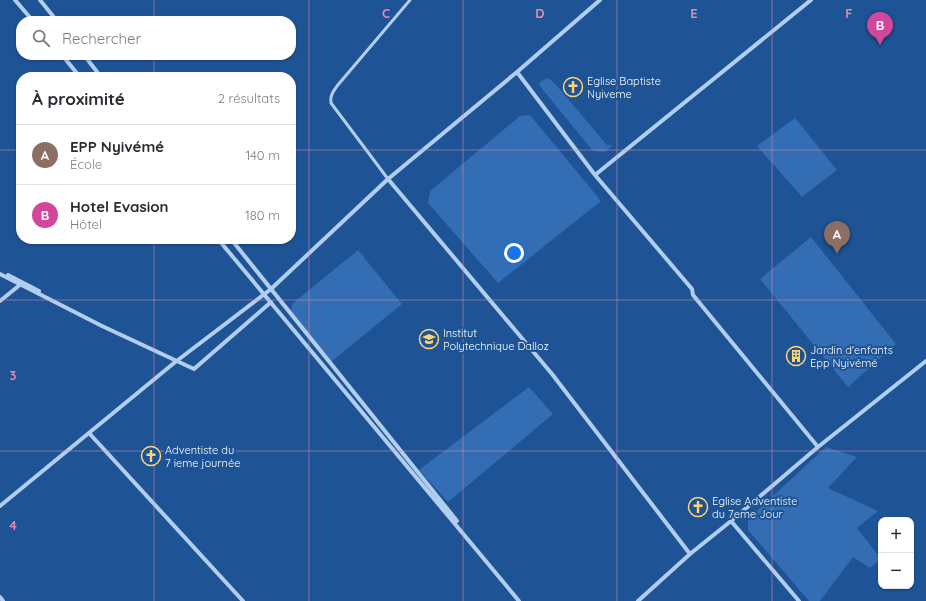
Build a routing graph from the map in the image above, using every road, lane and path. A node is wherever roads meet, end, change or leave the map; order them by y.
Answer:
1 (15, 0) edge
2 (40, 0) edge
3 (410, 0) edge
4 (600, 0) edge
5 (811, 0) edge
6 (29, 16) edge
7 (53, 16) edge
8 (66, 60) edge
9 (88, 60) edge
10 (76, 72) edge
11 (97, 72) edge
12 (517, 72) junction
13 (595, 175) junction
14 (388, 179) junction
15 (222, 244) edge
16 (235, 244) edge
17 (0, 272) edge
18 (23, 282) junction
19 (271, 289) junction
20 (0, 301) edge
21 (271, 302) junction
22 (926, 360) edge
23 (174, 363) junction
24 (88, 433) junction
25 (818, 447) junction
26 (0, 506) edge
27 (731, 522) junction
28 (690, 554) junction
29 (0, 598) edge
30 (3, 601) edge
31 (243, 601) edge
32 (520, 601) edge
33 (638, 601) edge
34 (799, 601) edge

1 - 6 street
2 - 7 street
3 - 14 lane
4 - 12 street
5 - 13 street
8 - 10 street
9 - 11 street
12 - 13 street
12 - 14 street
13 - 25 street
14 - 19 street
14 - 28 street
15 - 21 street
16 - 19 street
17 - 18 street
17 - 21 street
18 - 20 street
18 - 23 street
19 - 23 street
19 - 32 street
21 - 32 street
22 - 25 street
23 - 24 street
24 - 26 street
24 - 31 street
25 - 27 street
27 - 28 street
27 - 34 street
28 - 33 street
29 - 30 street

